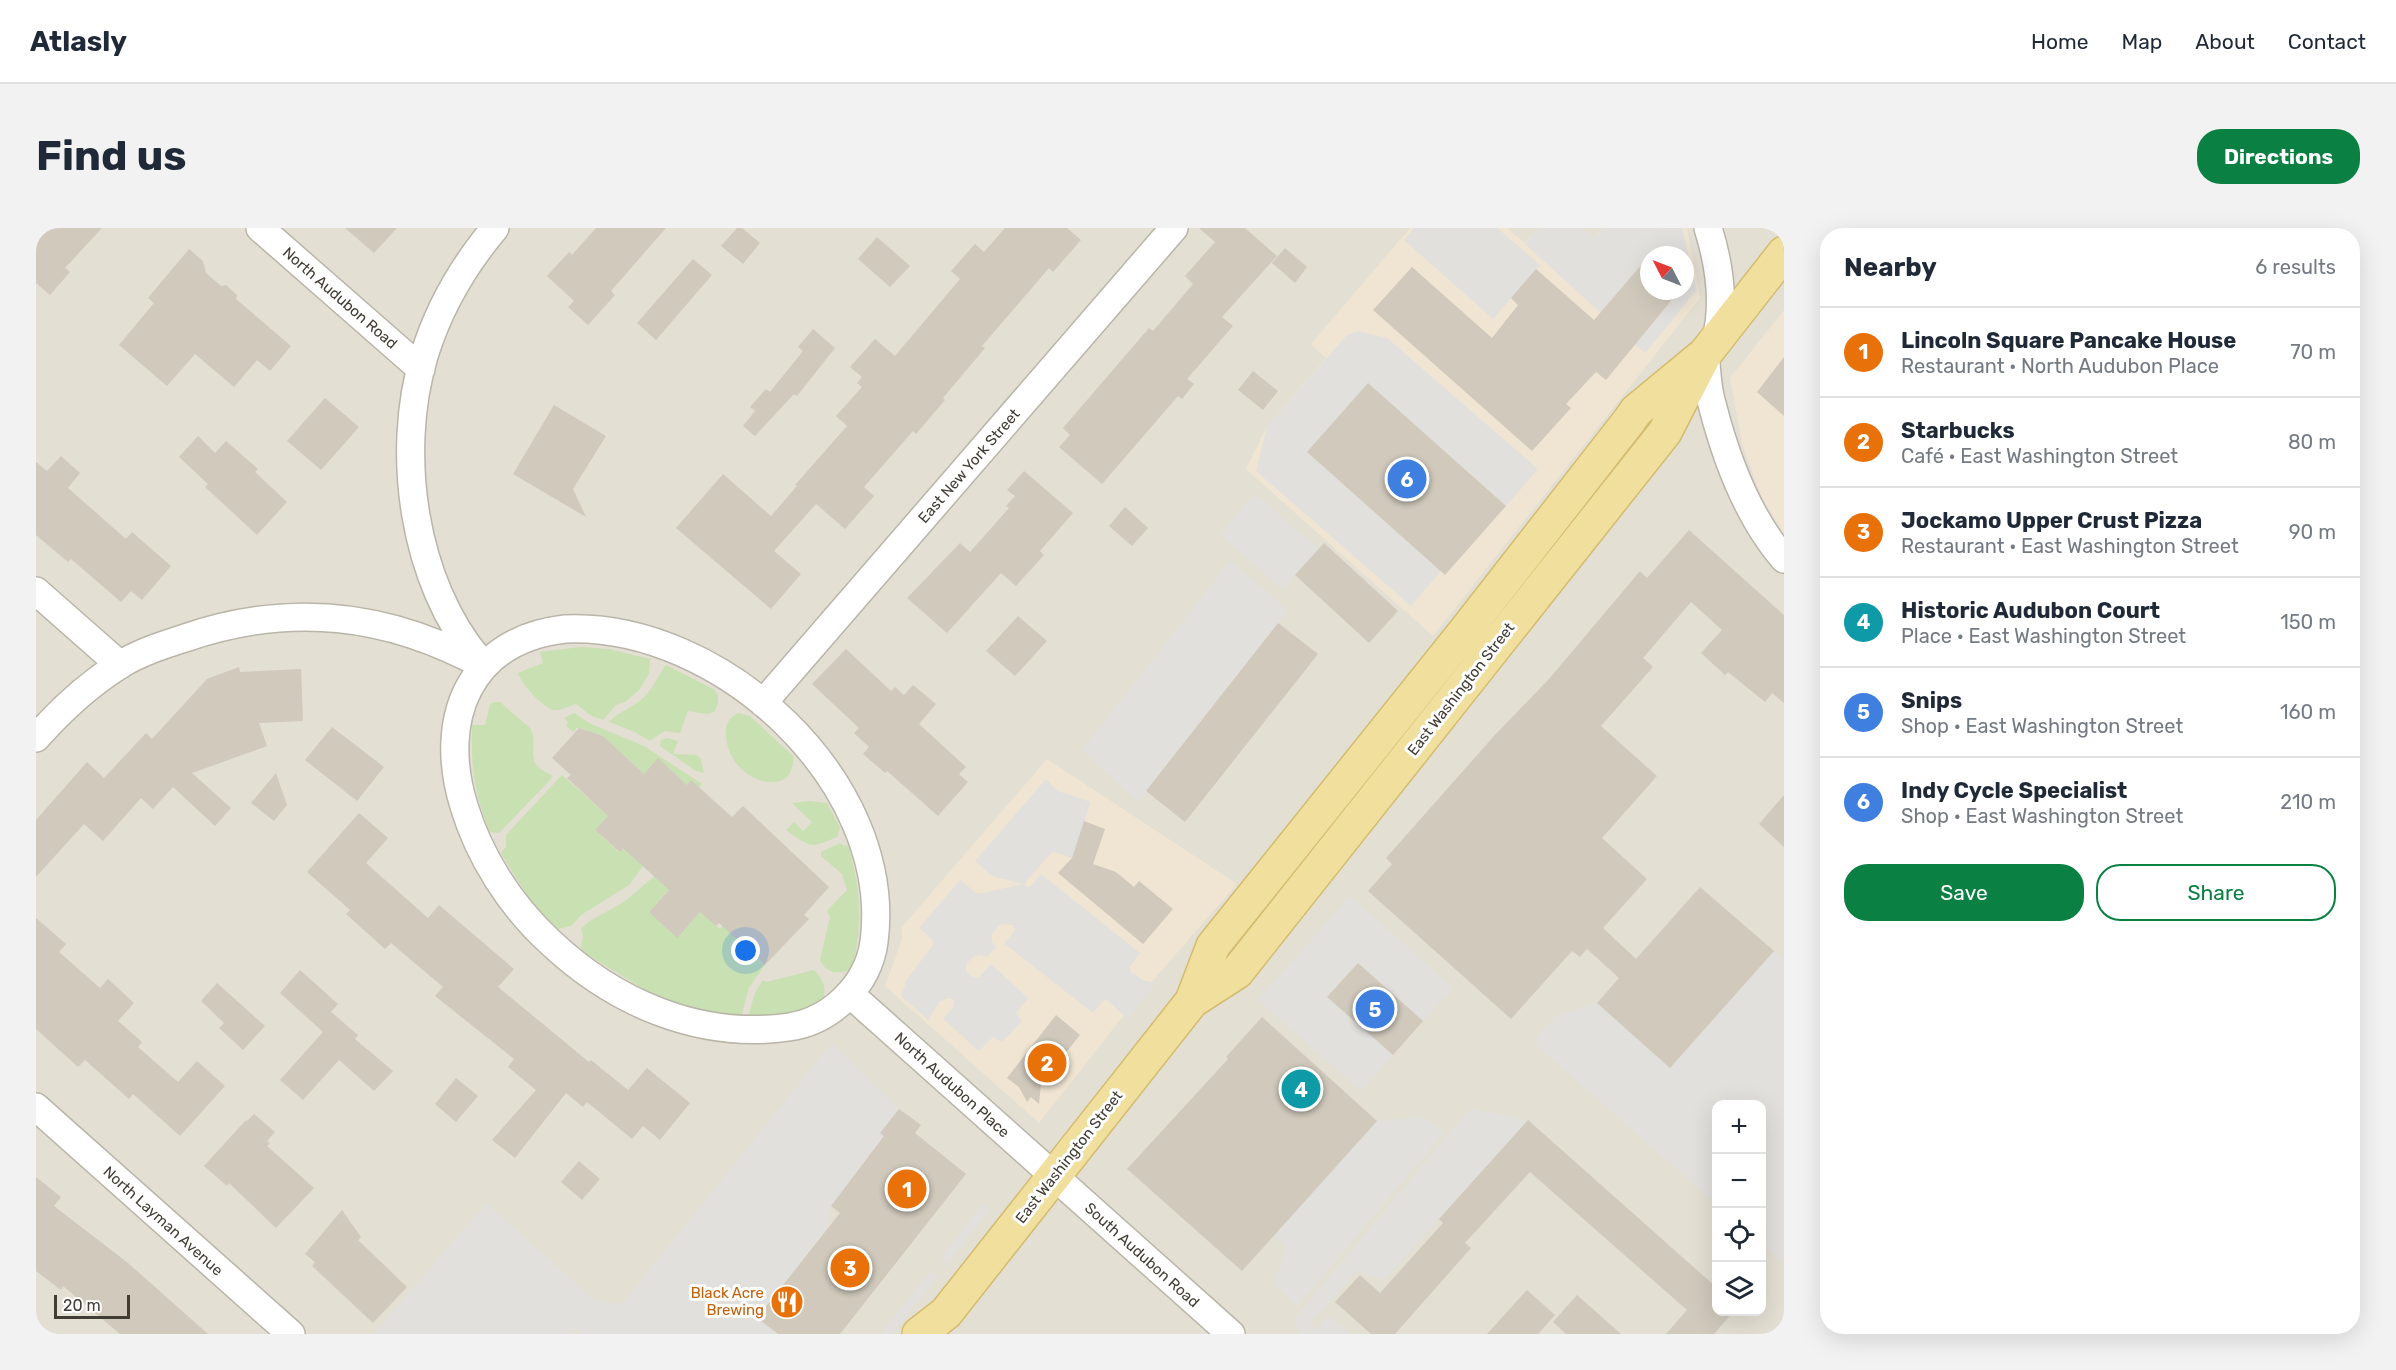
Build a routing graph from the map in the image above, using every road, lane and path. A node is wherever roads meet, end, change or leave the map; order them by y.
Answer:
1 (260, 228) edge
2 (495, 228) edge
3 (1174, 228) edge
4 (1708, 228) edge
5 (1784, 253) edge
6 (1711, 346) junction
7 (421, 369) junction
8 (1784, 559) edge
9 (36, 591) edge
10 (120, 665) junction
11 (484, 666) junction
12 (763, 703) junction
13 (36, 738) edge
14 (850, 994) junction
15 (36, 1107) edge
16 (1054, 1176) junction
17 (941, 1323) edge
18 (291, 1334) edge
19 (919, 1334) edge
20 (1231, 1334) edge

1 - 7 street, North Audubon Road
2 - 7 street
3 - 12 street, East New York Street
4 - 6 street
5 - 6 main road, East Washington Street
6 - 8 street
6 - 16 main road, East Washington Street
7 - 11 street
9 - 10 street
10 - 11 street
10 - 13 street
11 - 12 street
11 - 14 street
12 - 14 street
14 - 16 street, North Audubon Place
15 - 18 street, North Layman Avenue
16 - 17 main road, East Washington Street
16 - 20 street, South Audubon Road
17 - 19 main road, East Washington Street

